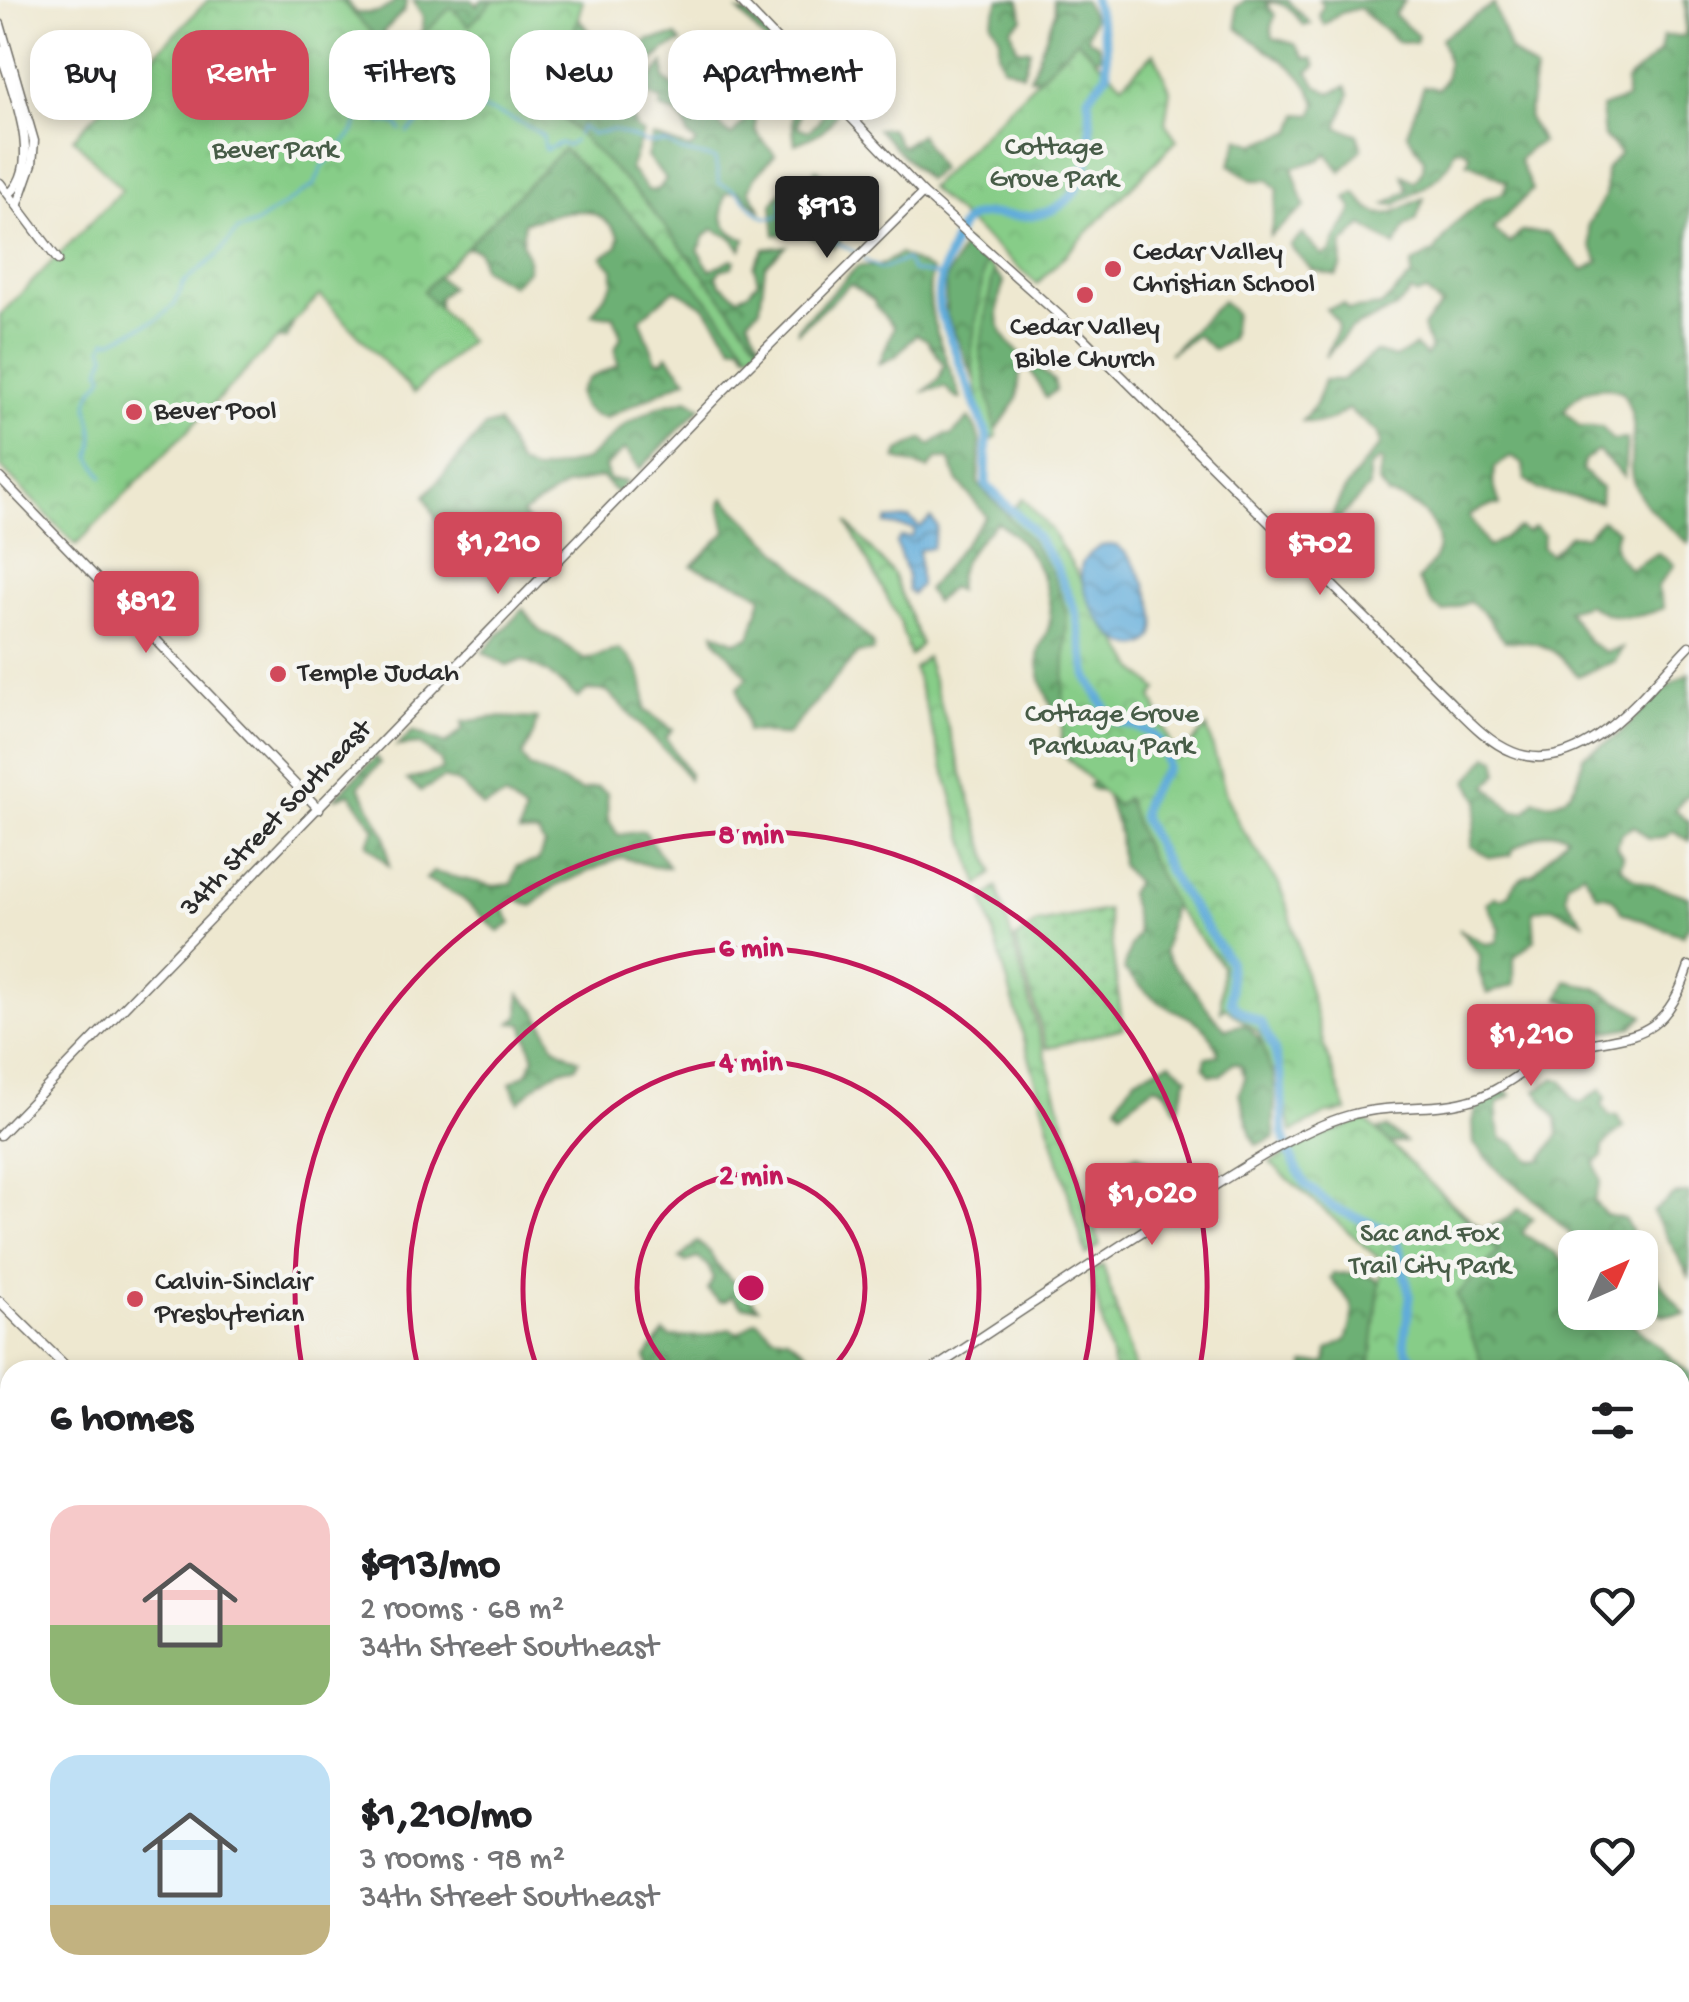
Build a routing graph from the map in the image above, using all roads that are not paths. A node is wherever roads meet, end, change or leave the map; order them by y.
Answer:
1 (740, 0) edge
2 (0, 24) edge
3 (0, 50) edge
4 (0, 183) edge
5 (924, 193) junction
6 (10, 194) junction
7 (18, 204) junction
8 (58, 260) dead end
9 (0, 478) edge
10 (1689, 646) edge
11 (318, 809) junction
12 (1689, 966) edge
13 (0, 1135) edge
14 (0, 1302) edge
15 (58, 1360) edge
16 (947, 1360) edge

1 - 5 street
2 - 7 street
3 - 6 street
4 - 6 street
5 - 10 street
5 - 11 street, 34th Street Southeast
6 - 7 street
7 - 8 street
9 - 11 street
11 - 13 street, 34th Street Southeast
12 - 16 street
14 - 15 main road

